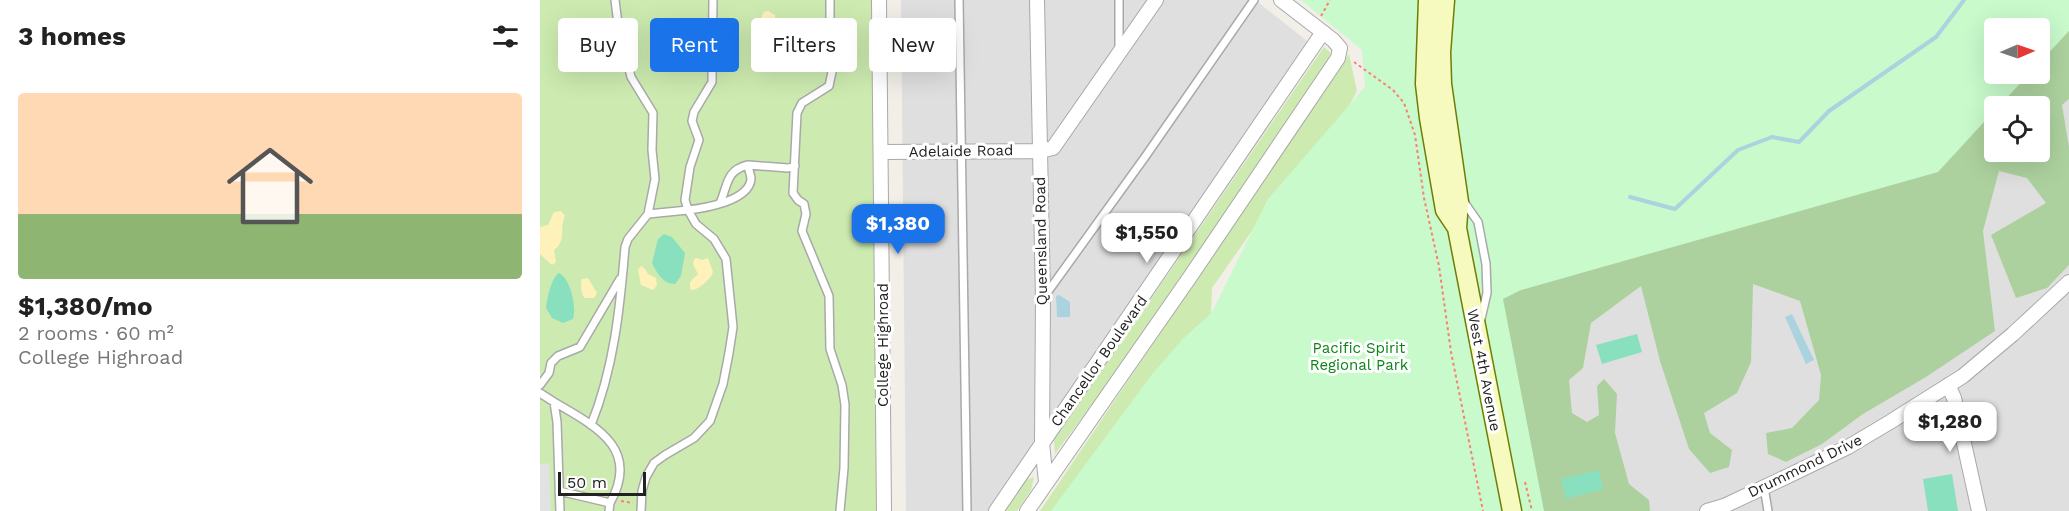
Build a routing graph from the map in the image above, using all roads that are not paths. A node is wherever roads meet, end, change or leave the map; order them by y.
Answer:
1 (615, 0) edge
2 (713, 0) edge
3 (830, 0) edge
4 (879, 0) edge
5 (959, 0) edge
6 (1037, 0) edge
7 (1119, 0) edge
8 (1156, 0) edge
9 (1254, 0) edge
10 (1281, 0) edge
11 (1428, 0) edge
12 (1445, 0) edge
13 (1323, 32) junction
14 (1119, 54) junction
15 (961, 151) junction
16 (1040, 151) junction
17 (881, 152) junction
18 (747, 165) junction
19 (795, 166) junction
20 (1457, 192) junction
21 (720, 203) junction
22 (688, 210) junction
23 (648, 213) junction
24 (1457, 228) junction
25 (623, 274) junction
26 (2069, 282) edge
27 (1043, 299) junction
28 (1477, 333) junction
29 (540, 385) edge
30 (1948, 385) junction
31 (540, 393) edge
32 (554, 402) junction
33 (591, 425) junction
34 (1041, 443) junction
35 (1046, 482) junction
36 (1764, 487) junction
37 (559, 491) junction
38 (610, 504) edge
39 (641, 507) edge
40 (560, 511) edge
41 (840, 511) edge
42 (884, 511) edge
43 (967, 511) edge
44 (996, 511) edge
45 (1027, 511) edge
46 (1512, 511) edge
47 (1707, 511) edge
48 (1768, 511) edge
49 (1979, 511) edge

1 - 23 lane
2 - 22 lane
3 - 19 lane
4 - 17 street, College Highroad
5 - 15 lane
6 - 16 street, Queensland Road
7 - 14 lane
8 - 14 street
9 - 27 lane
10 - 13 street
11 - 24 main road
12 - 20 main road
13 - 34 street, Chancellor Boulevard
13 - 35 street, Chancellor Boulevard
14 - 16 street
15 - 16 street, Adelaide Road
15 - 17 street, Adelaide Road
15 - 43 lane
16 - 27 street, Queensland Road
17 - 42 street, College Highroad
18 - 19 lane
18 - 21 lane
18 - 21 lane
19 - 41 lane
20 - 24 main road
20 - 28 lane
21 - 22 lane
22 - 23 lane
22 - 39 lane
23 - 25 lane
24 - 28 main road, West 4th Avenue
25 - 29 lane
25 - 33 lane
26 - 30 street, Drummond Drive
27 - 34 street, Queensland Road
28 - 46 main road, West 4th Avenue
30 - 36 street, Drummond Drive
30 - 49 street
31 - 32 lane
32 - 33 lane
32 - 37 lane
33 - 38 lane
34 - 35 street, Queensland Road
34 - 44 street, Chancellor Boulevard
35 - 45 street, Chancellor Boulevard
36 - 47 street, Drummond Drive
36 - 48 lane
37 - 38 lane
37 - 40 lane

